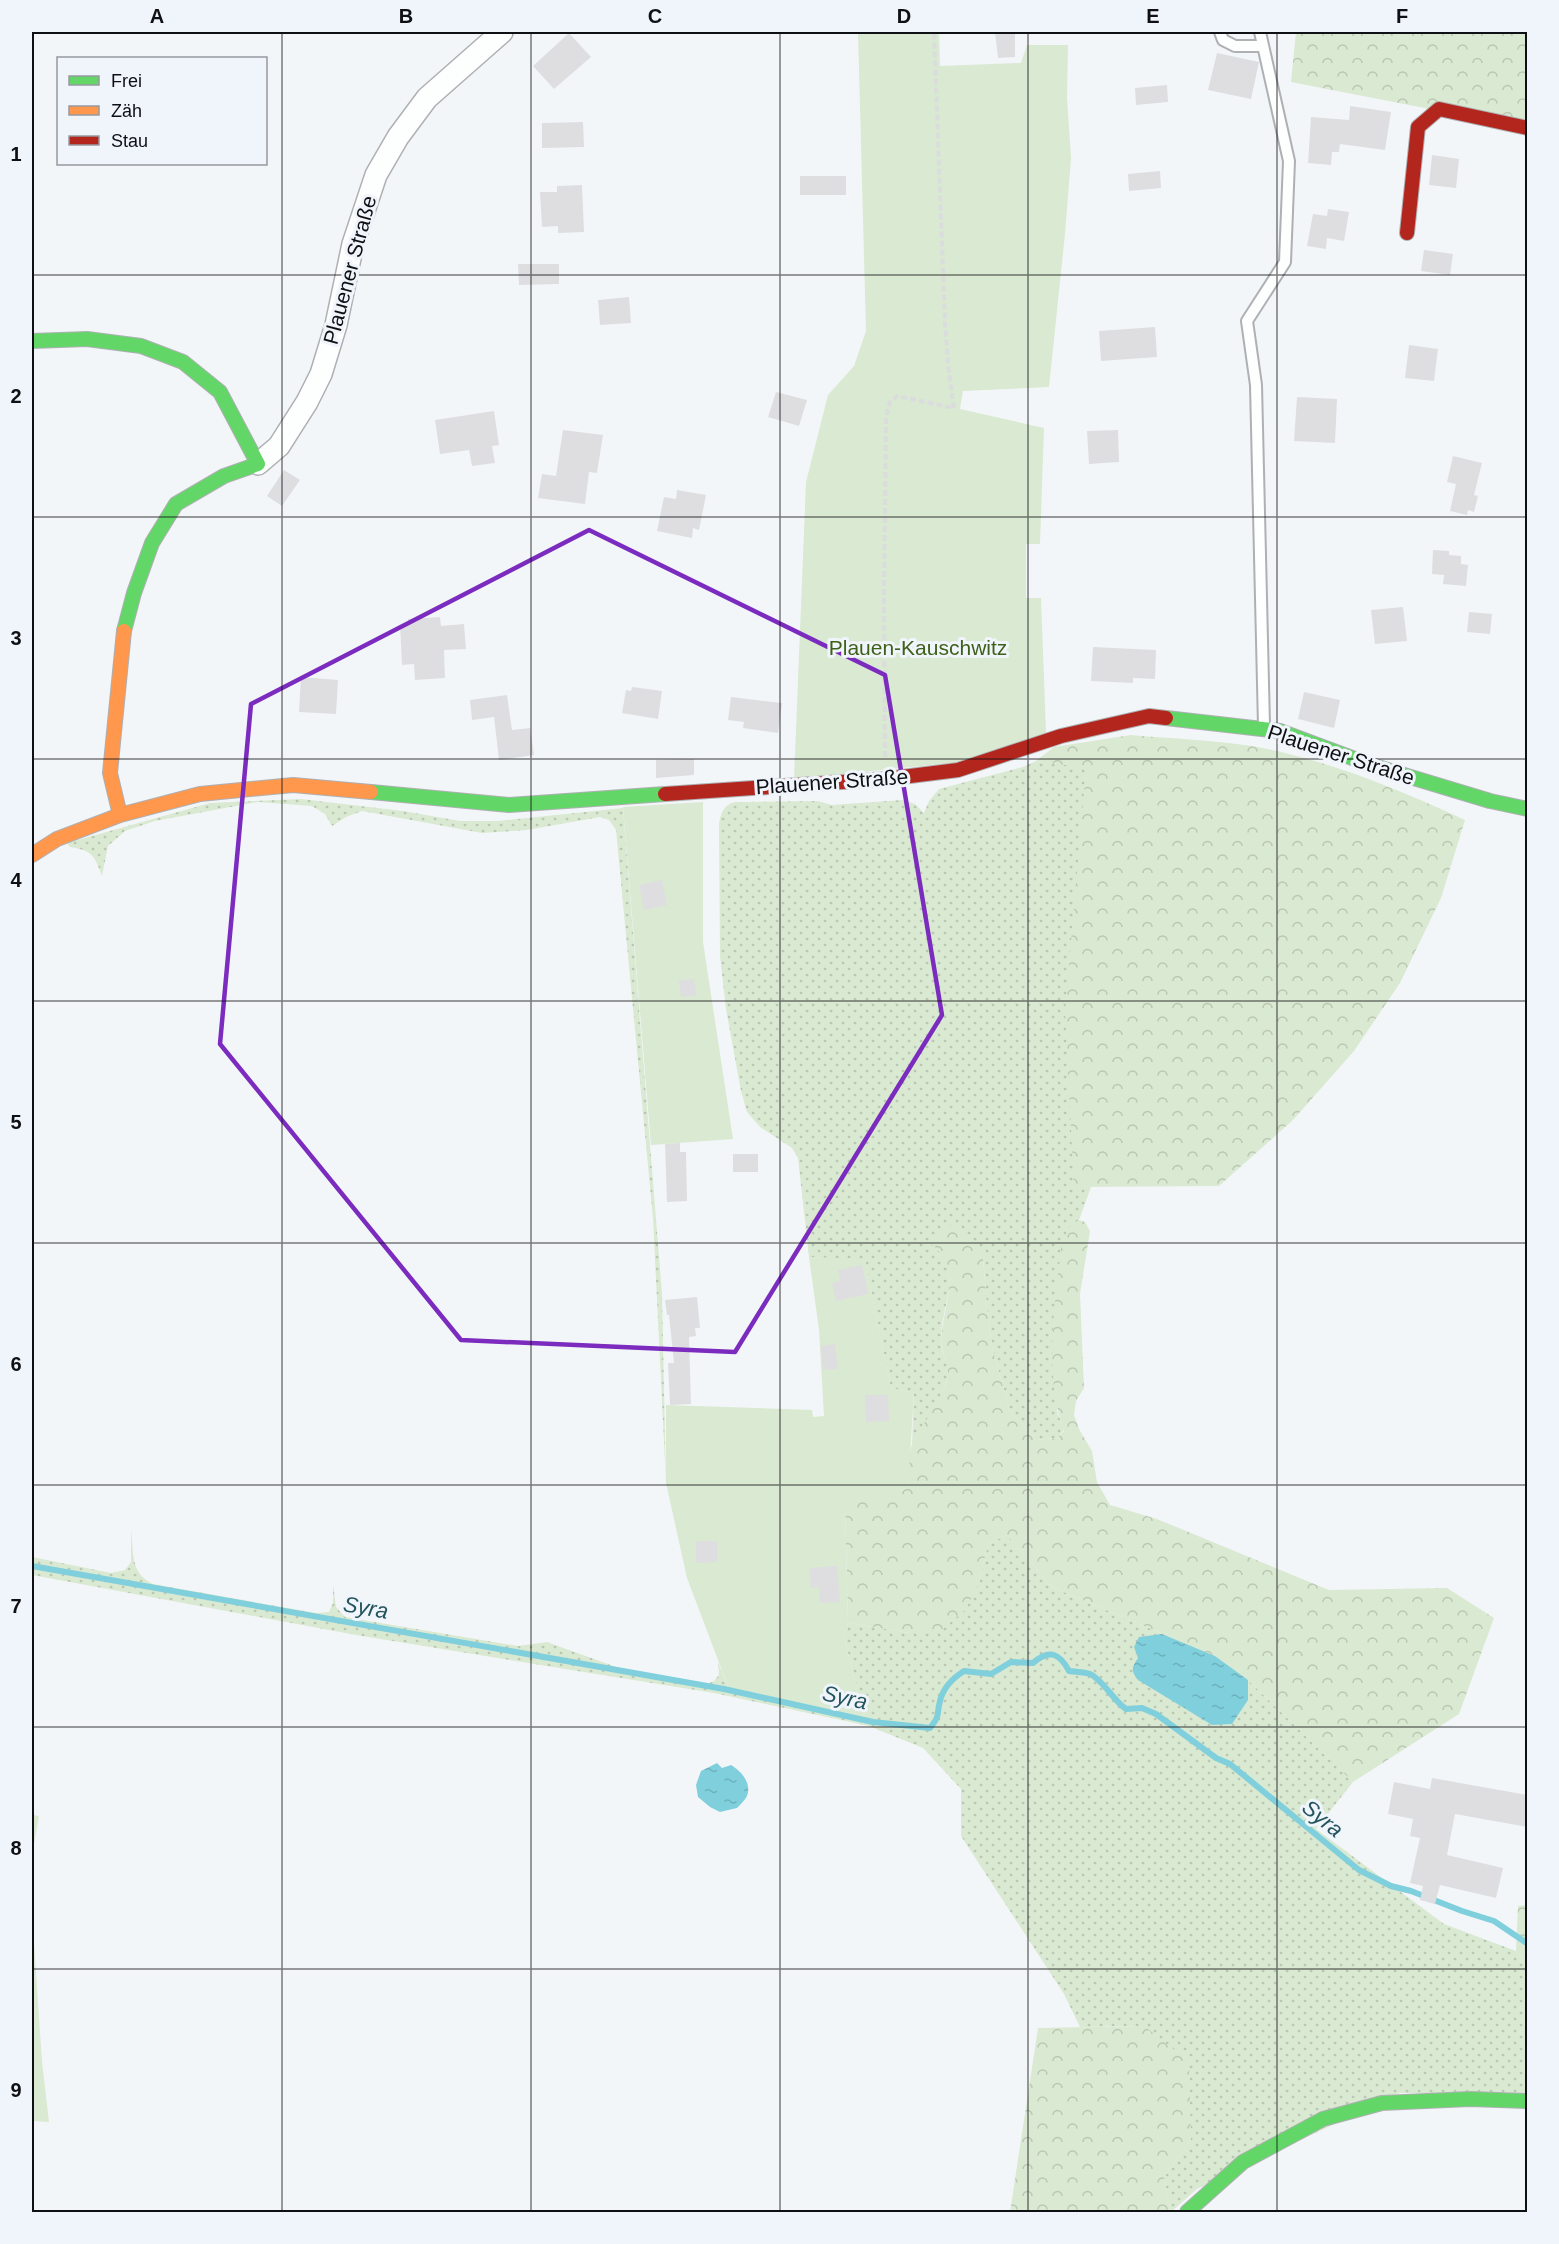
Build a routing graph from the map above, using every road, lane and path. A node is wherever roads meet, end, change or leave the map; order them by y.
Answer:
1 (502, 32) edge
2 (934, 32) edge
3 (1220, 32) edge
4 (1260, 32) edge
5 (1263, 46) junction
6 (1527, 128) edge
7 (1407, 233) dead end
8 (32, 341) edge
9 (258, 464) junction
10 (1264, 729) junction
11 (886, 779) junction
12 (1527, 809) edge
13 (120, 815) junction
14 (32, 855) edge
15 (1527, 2101) edge
16 (1186, 2212) edge

1 - 9 street, Plauener Straße
2 - 11 path
3 - 5 lane
4 - 5 lane
5 - 10 lane
6 - 7 street
8 - 9 street
9 - 13 street, Plauener Straße
10 - 11 street, Plauener Straße
10 - 12 street, Plauener Straße
11 - 13 street, Plauener Straße
13 - 14 street, Plauener Straße
15 - 16 street

